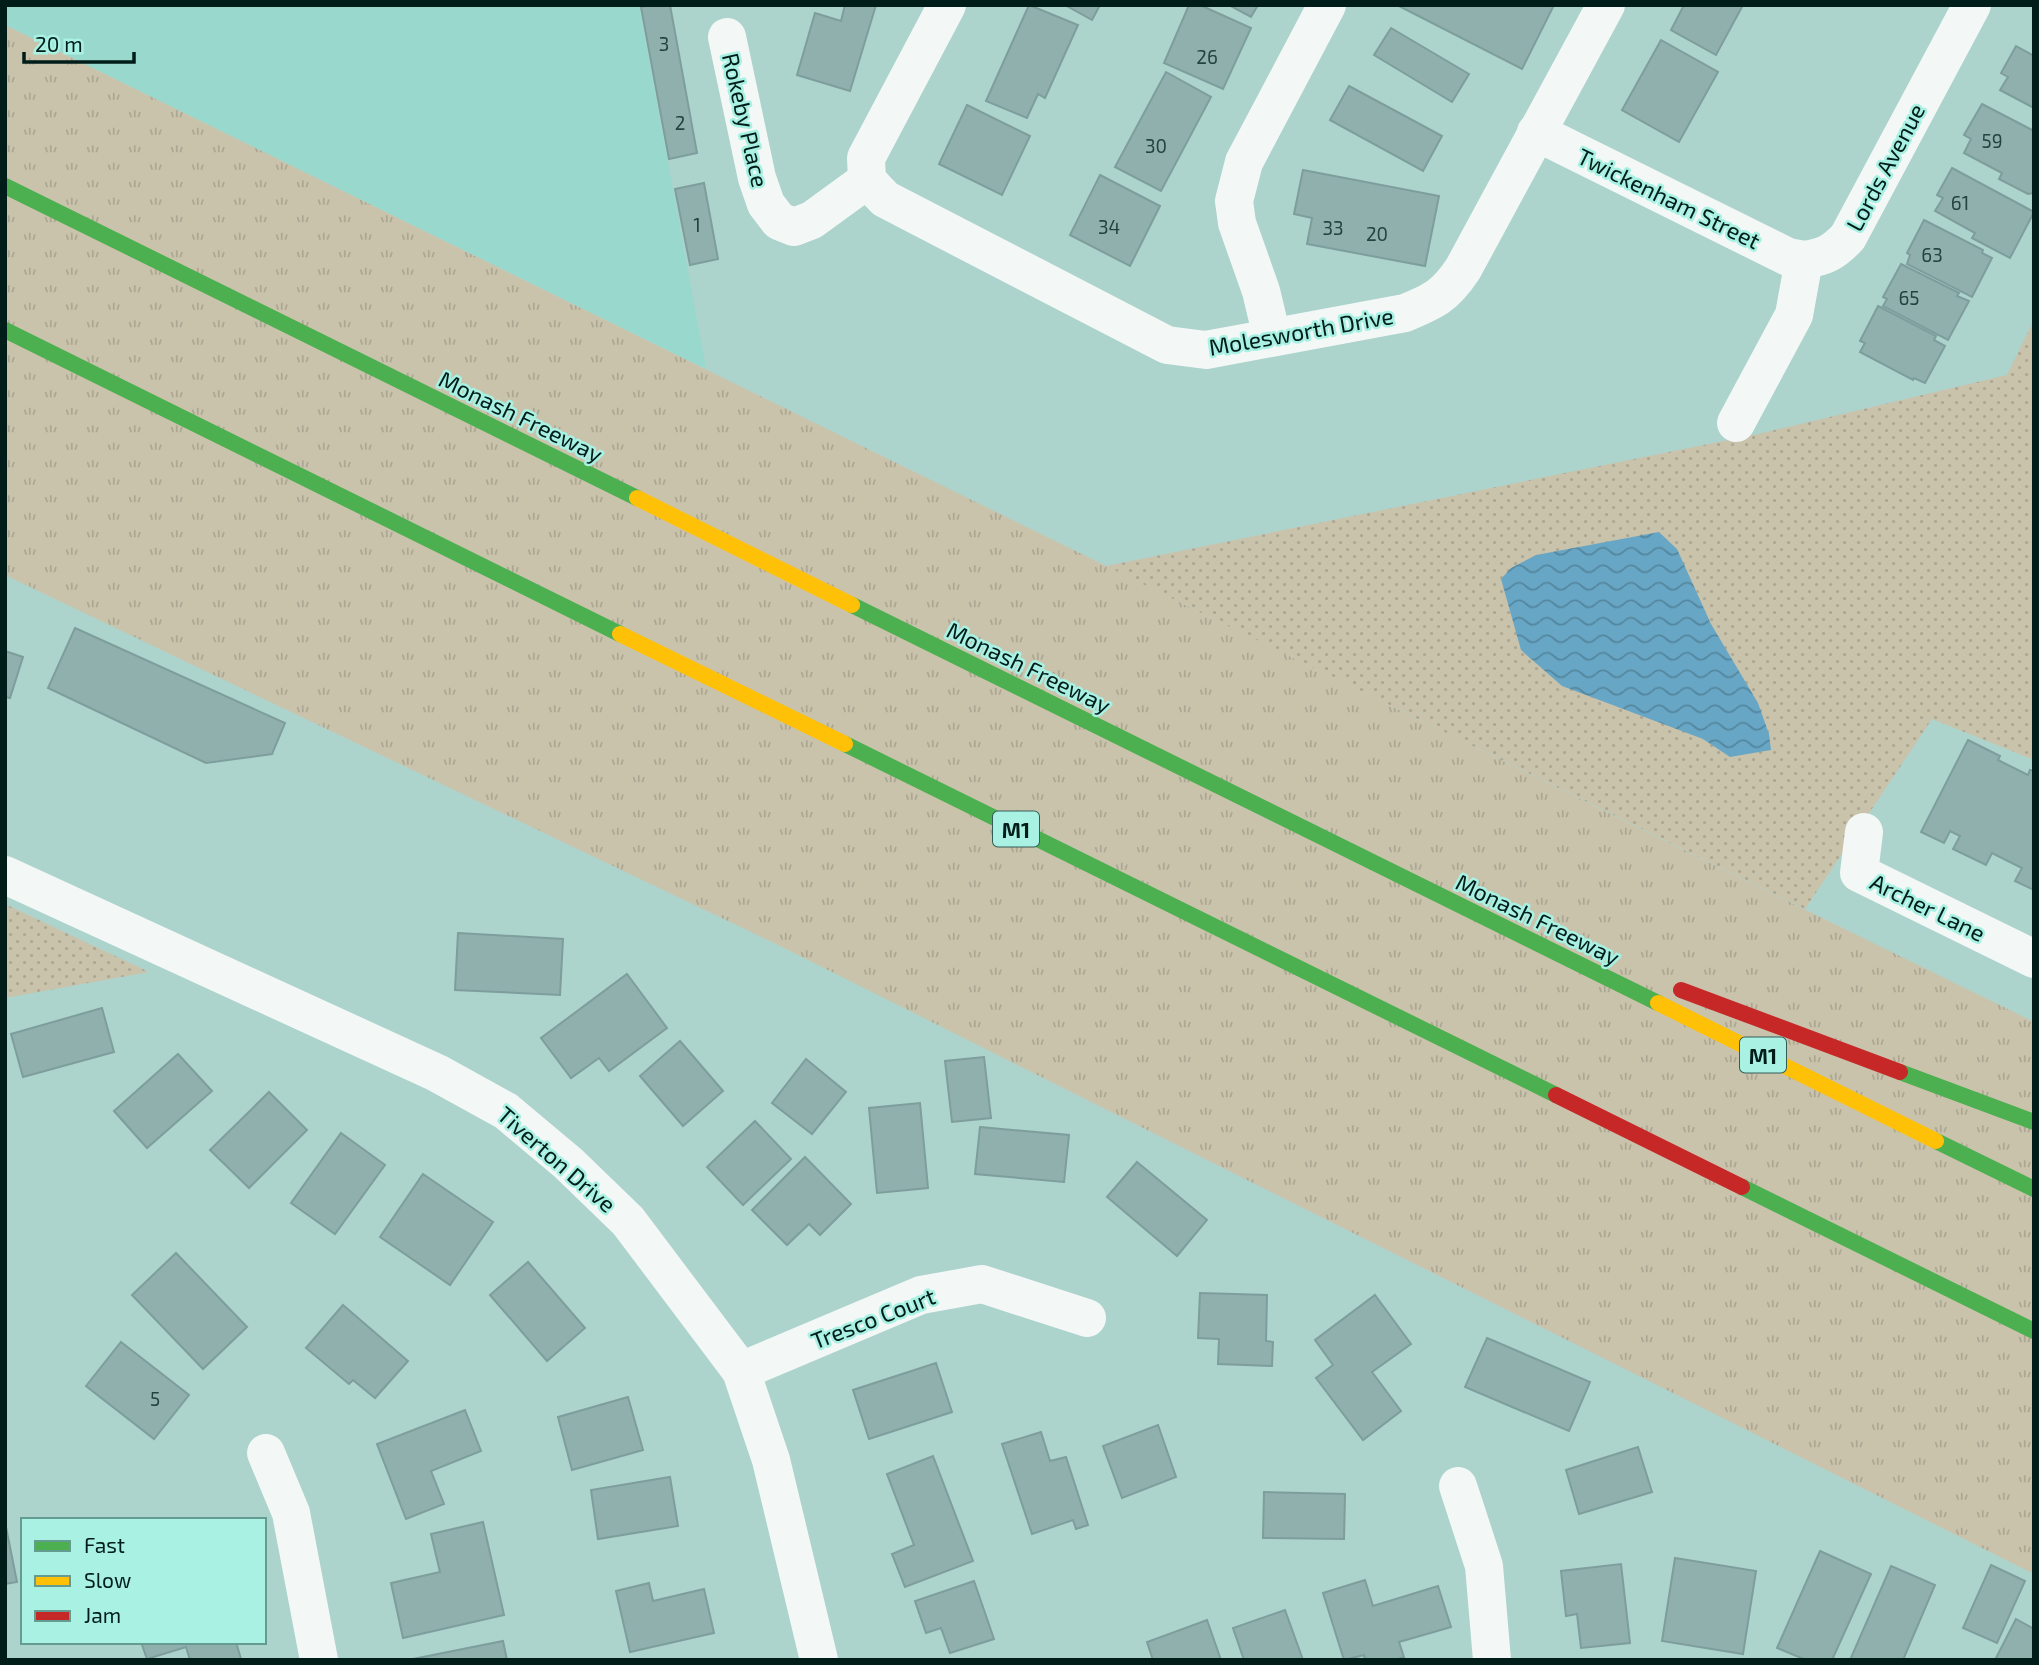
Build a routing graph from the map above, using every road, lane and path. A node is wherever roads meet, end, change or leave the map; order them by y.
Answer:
1 (947, 5) edge
2 (1327, 5) edge
3 (1606, 5) edge
4 (1972, 5) edge
5 (727, 37) dead end
6 (1536, 132) junction
7 (867, 180) junction
8 (5, 186) edge
9 (1804, 260) junction
10 (5, 330) edge
11 (1272, 337) junction
12 (1736, 423) dead end
13 (1864, 832) dead end
14 (5, 875) edge
15 (1492, 922) junction
16 (2034, 959) edge
17 (1635, 974) dead end
18 (1662, 983) dead end
19 (2034, 1122) edge
20 (2034, 1189) edge
21 (1087, 1318) dead end
22 (2034, 1331) edge
23 (741, 1371) junction
24 (266, 1453) dead end
25 (1458, 1486) dead end
26 (319, 1660) edge
27 (819, 1660) edge
28 (1492, 1660) edge

1 - 7 street
2 - 11 street
3 - 6 street, Molesworth Drive
4 - 9 street, Lords Avenue
5 - 7 street, Rokeby Place
6 - 9 street, Twickenham Street
6 - 11 street, Molesworth Drive
7 - 11 street, Molesworth Drive
8 - 15 highway, Monash Freeway / M1
9 - 12 street
10 - 22 highway, M1
13 - 16 street, Archer Lane
14 - 23 street, Tiverton Drive
15 - 17 highway
15 - 20 highway, Monash Freeway / M1
18 - 19 highway
21 - 23 street, Tresco Court
23 - 27 street, Tiverton Drive
24 - 26 street
25 - 28 street

